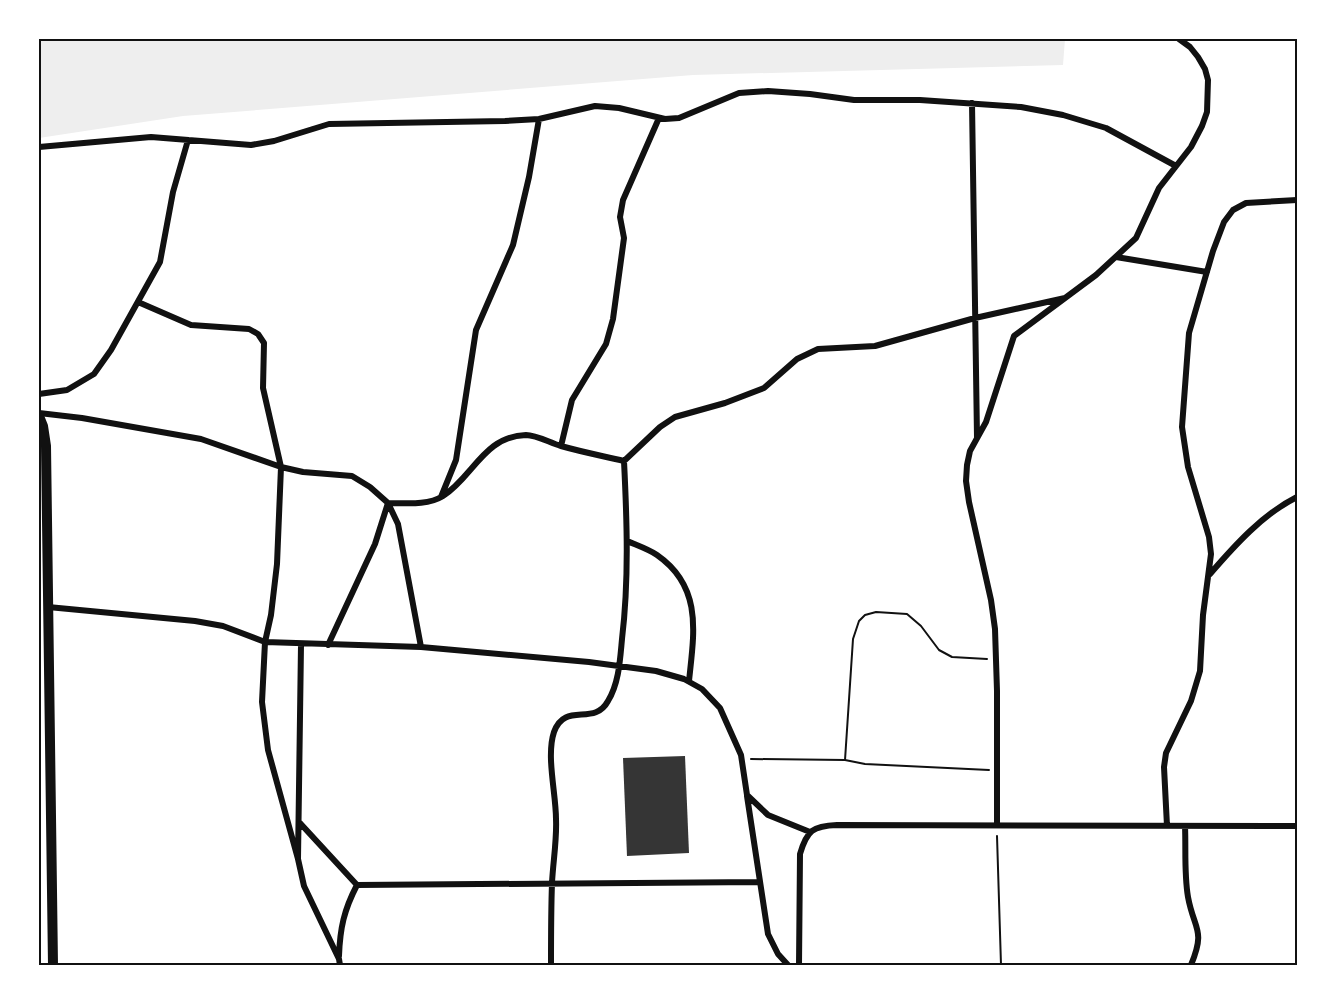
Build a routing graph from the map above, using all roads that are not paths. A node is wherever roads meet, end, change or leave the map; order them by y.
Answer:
1 (1179, 39) edge
2 (972, 103) junction
3 (659, 118) junction
4 (539, 119) junction
5 (188, 140) junction
6 (39, 147) edge
7 (1176, 166) junction
8 (1297, 200) edge
9 (1116, 257) junction
10 (1207, 272) junction
11 (1065, 298) junction
12 (138, 302) junction
13 (975, 318) junction
14 (39, 394) edge
15 (39, 415) edge
16 (977, 438) junction
17 (561, 446) junction
18 (624, 461) junction
19 (281, 467) junction
20 (1297, 497) edge
21 (441, 498) junction
22 (388, 503) junction
23 (627, 541) junction
24 (1209, 575) junction
25 (48, 607) junction
26 (265, 642) junction
27 (301, 645) junction
28 (328, 645) junction
29 (421, 647) junction
30 (619, 666) junction
31 (689, 681) junction
32 (747, 795) junction
33 (299, 822) junction
34 (997, 825) junction
35 (1167, 825) junction
36 (1185, 826) junction
37 (1297, 826) edge
38 (810, 832) junction
39 (298, 859) junction
40 (760, 882) junction
41 (357, 885) junction
42 (552, 885) junction
43 (340, 962) edge
44 (53, 965) edge
45 (551, 965) edge
46 (788, 965) edge
47 (799, 965) edge
48 (1191, 965) edge

1 - 7 street
2 - 3 street
2 - 7 street
2 - 13 street
3 - 4 street
3 - 17 street
4 - 5 street
4 - 21 street
5 - 6 street
5 - 12 street
7 - 9 street
8 - 10 street
9 - 10 street
9 - 11 street
10 - 24 street
11 - 13 street
11 - 16 street
12 - 14 street
12 - 19 street
13 - 16 street
13 - 18 street
15 - 19 street
15 - 25 street
16 - 34 street
17 - 18 street
17 - 21 street
18 - 23 street
19 - 22 street
19 - 26 street
20 - 24 street
21 - 22 street
22 - 28 street
22 - 29 street
23 - 30 street
23 - 31 street
24 - 35 street
25 - 26 street
25 - 44 street
26 - 27 street
26 - 39 street
27 - 28 street
27 - 33 street
28 - 29 street
29 - 30 street
30 - 31 street
30 - 42 street
31 - 32 street
32 - 38 street
32 - 40 street
33 - 39 street
33 - 41 street
34 - 35 street
34 - 38 street
35 - 36 street
36 - 37 street
36 - 48 street
38 - 47 street
39 - 43 street
40 - 42 street
40 - 46 street
41 - 42 street
41 - 43 street
42 - 45 street

